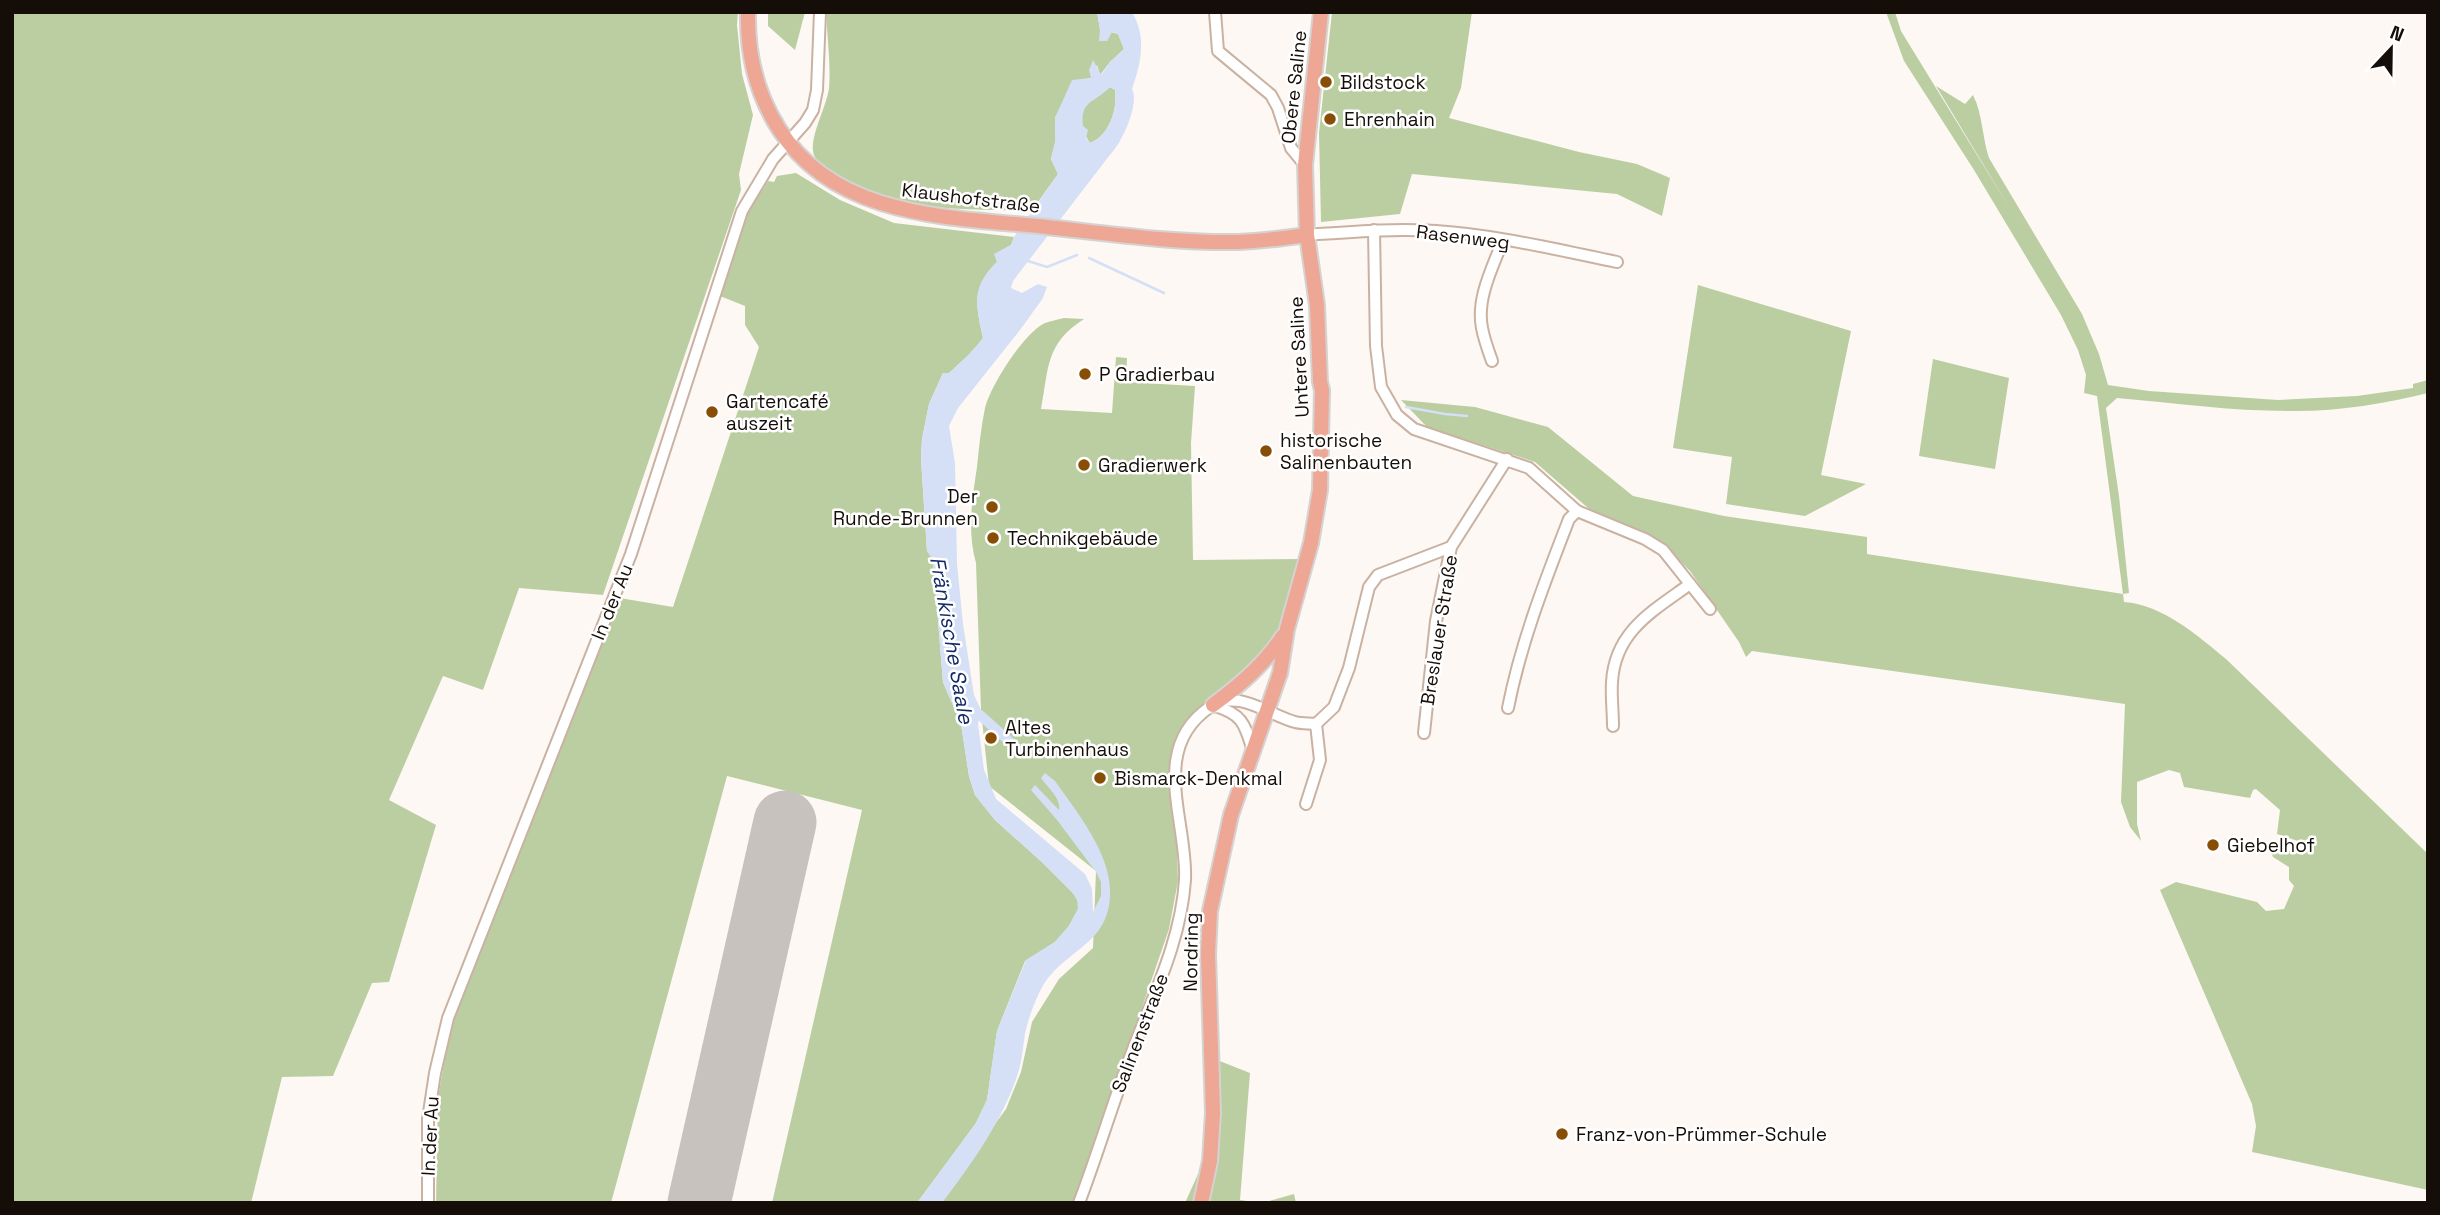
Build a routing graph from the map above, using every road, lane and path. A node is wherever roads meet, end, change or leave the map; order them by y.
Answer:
1 (748, 12) edge
2 (820, 12) edge
3 (1215, 12) edge
4 (1321, 12) edge
5 (787, 142) junction
6 (1305, 165) junction
7 (1374, 230) junction
8 (1307, 236) junction
9 (1503, 240) junction
10 (1617, 262) dead end
11 (1492, 361) dead end
12 (1507, 459) junction
13 (1577, 510) junction
14 (1451, 547) junction
15 (1690, 584) junction
16 (1710, 609) dead end
17 (1287, 629) junction
18 (1213, 705) junction
19 (1508, 708) dead end
20 (1267, 709) junction
21 (1317, 724) junction
22 (1613, 726) dead end
23 (1424, 733) dead end
24 (1253, 751) junction
25 (1306, 804) dead end
26 (428, 1203) edge
27 (1079, 1203) edge
28 (1201, 1203) edge

1 - 5 main road, Klaushofstraße
2 - 5 street, In der Au
3 - 6 street
4 - 6 main road, Obere Saline
5 - 8 main road, Klaushofstraße
5 - 26 street, In der Au
6 - 8 main road, Untere Saline
7 - 8 street, Rasenweg
7 - 9 street, Rasenweg
7 - 12 street
8 - 17 main road, Untere Saline
9 - 10 street, Rasenweg
9 - 11 street
12 - 13 street
12 - 14 street, Breslauer Straße
13 - 15 street
13 - 19 street
14 - 21 street
14 - 23 street, Breslauer Straße
15 - 16 street
15 - 22 street
17 - 18 main road
17 - 20 main road, Untere Saline
18 - 20 street
18 - 24 street
18 - 27 street, Salinenstraße
20 - 21 street
20 - 24 main road, Nordring
21 - 25 street
24 - 28 main road, Nordring

